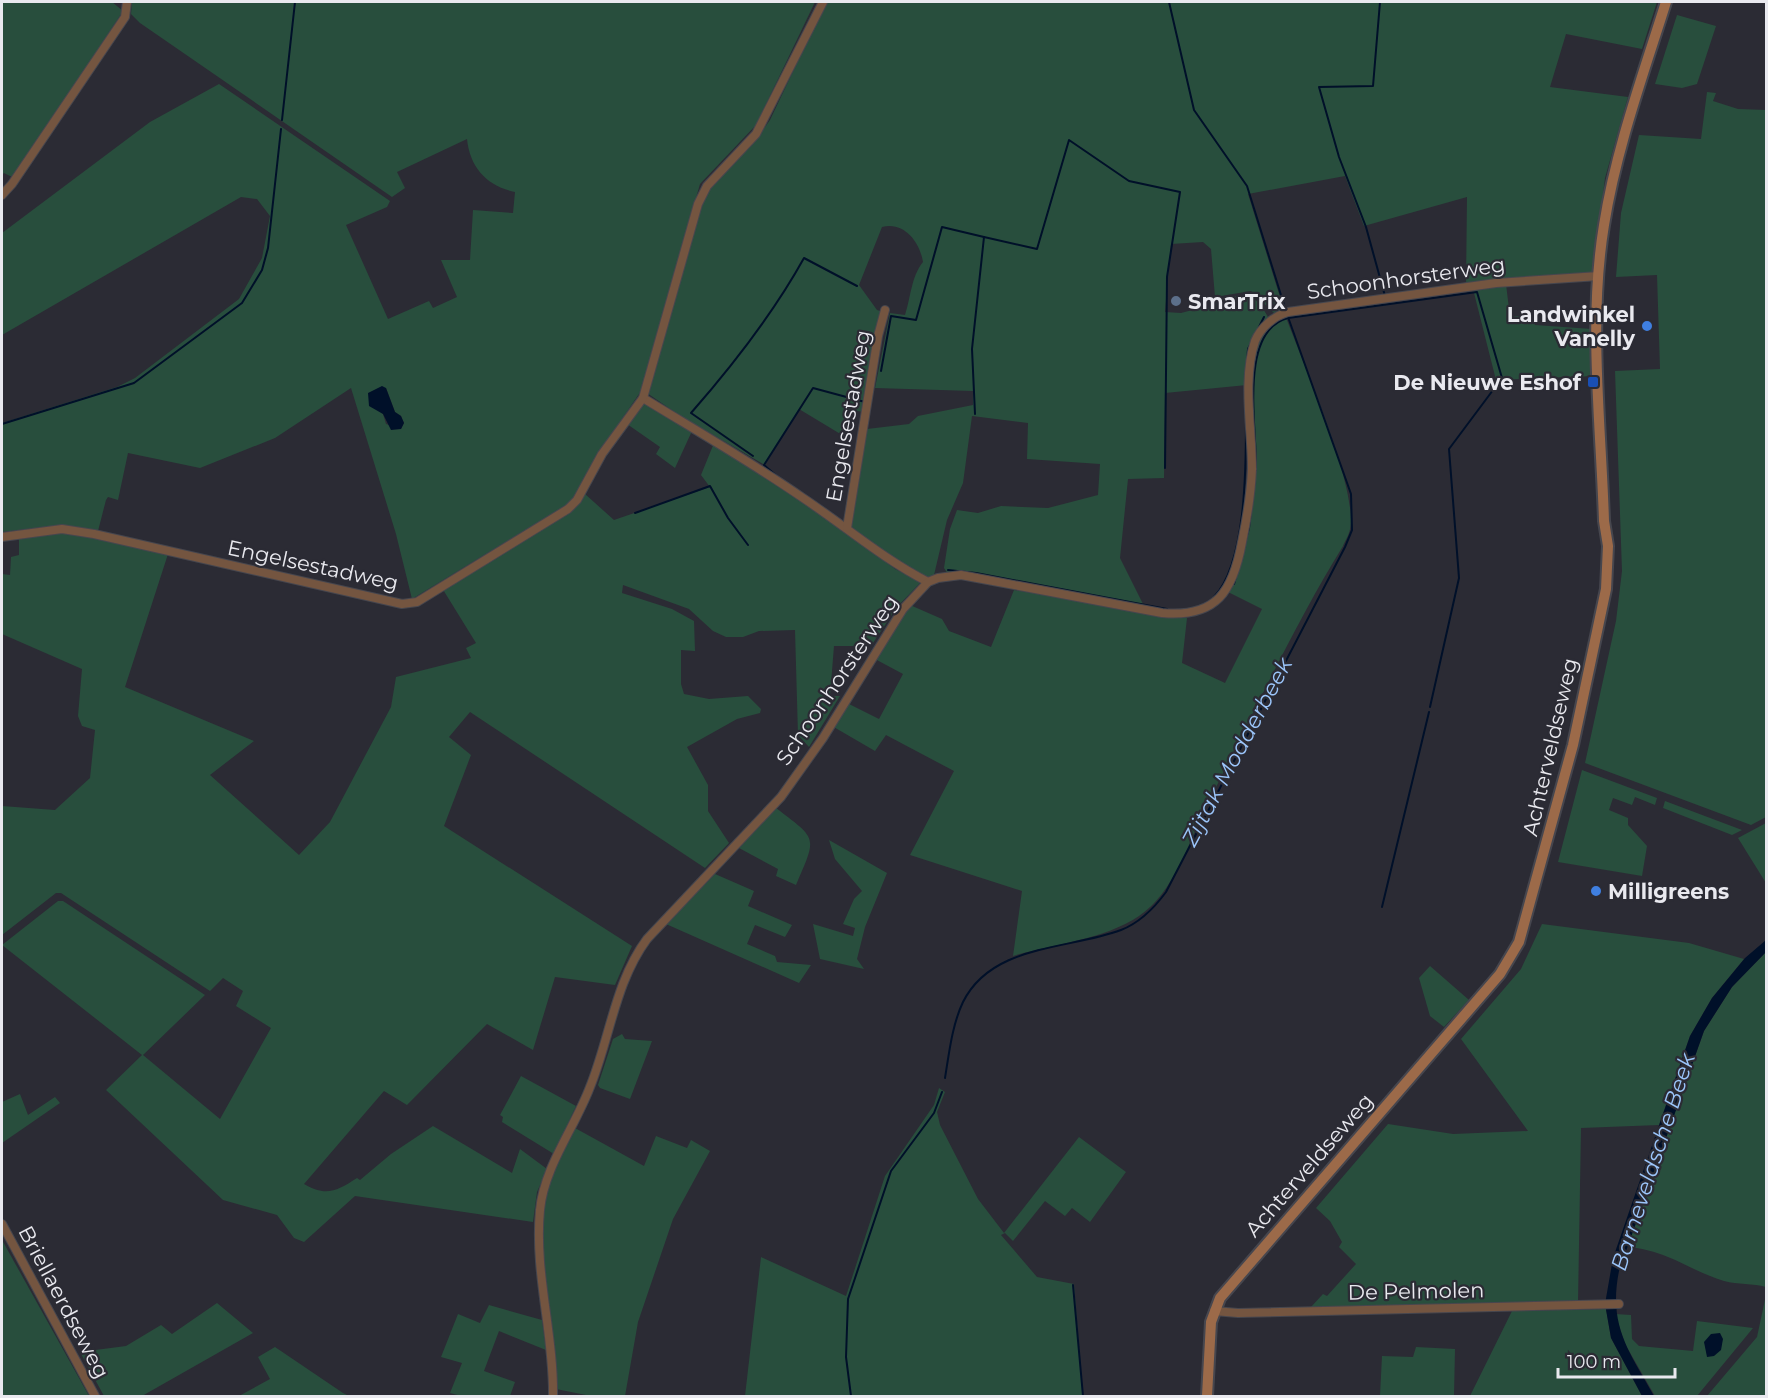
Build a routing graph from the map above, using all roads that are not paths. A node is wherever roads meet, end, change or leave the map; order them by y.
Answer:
1 (127, 2) edge
2 (823, 2) edge
3 (1666, 2) edge
4 (2, 195) edge
5 (1599, 276) junction
6 (885, 310) dead end
7 (643, 398) junction
8 (847, 528) junction
9 (2, 537) edge
10 (928, 582) junction
11 (2, 1224) edge
12 (1619, 1304) dead end
13 (1214, 1311) junction
14 (95, 1396) edge
15 (553, 1396) edge
16 (1207, 1396) edge

1 - 4 street
2 - 7 street, Engelsestadweg
3 - 5 street, Achterveldseweg
5 - 10 street, Schoonhorsterweg
5 - 13 street, Achterveldseweg
6 - 8 street, Engelsestadweg
7 - 8 street, Engelsestadweg
7 - 9 street, Engelsestadweg
8 - 10 street, Engelsestadweg
10 - 15 street, Schoonhorsterweg
11 - 14 street, Briellaerdseweg
12 - 13 street, De Pelmolen
13 - 16 street, Achterveldseweg

